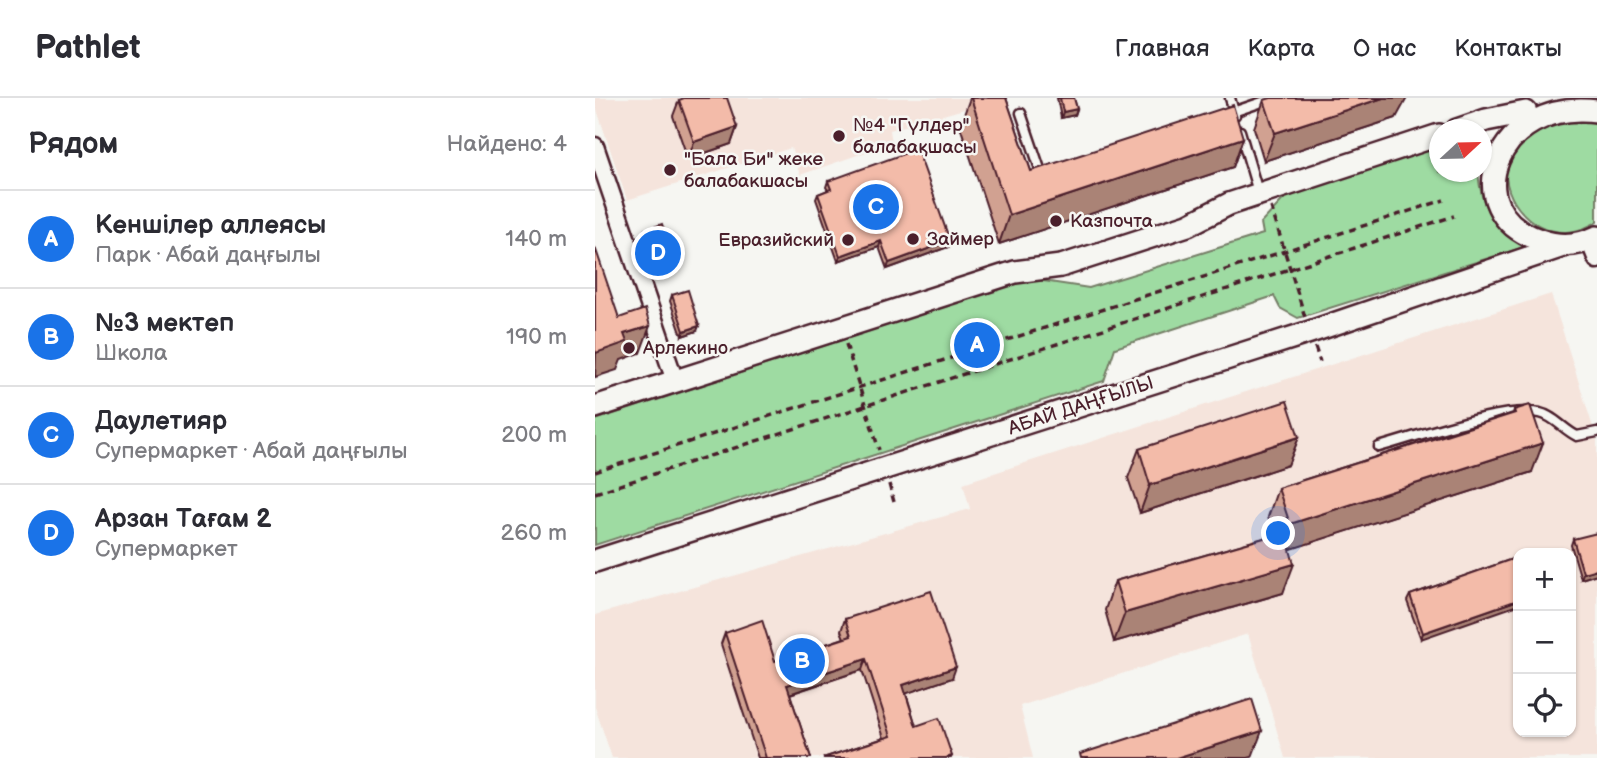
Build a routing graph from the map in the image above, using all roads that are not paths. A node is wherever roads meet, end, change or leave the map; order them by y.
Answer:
1 (1230, 98) edge
2 (1274, 98) edge
3 (1563, 100) edge
4 (1531, 104) edge
5 (1234, 111) junction
6 (1597, 111) edge
7 (1021, 113) dead end
8 (1221, 116) edge
9 (1489, 119) edge
10 (1429, 139) edge
11 (595, 146) edge
12 (1055, 171) edge
13 (1262, 193) junction
14 (1566, 245) junction
15 (1595, 245) edge
16 (675, 381) junction
17 (595, 407) edge
18 (1597, 432) edge
19 (1378, 447) dead end
20 (595, 561) edge

1 - 5 lane
2 - 5 lane
3 - 4 street
3 - 6 street
4 - 9 street
4 - 14 street
5 - 8 lane
5 - 13 lane
7 - 12 lane
10 - 13 street
11 - 16 street
13 - 16 street
14 - 15 street, АБАЙ ДАҢҒЫЛЫ
14 - 20 street, АБАЙ ДАҢҒЫЛЫ
16 - 17 street
18 - 19 lane

